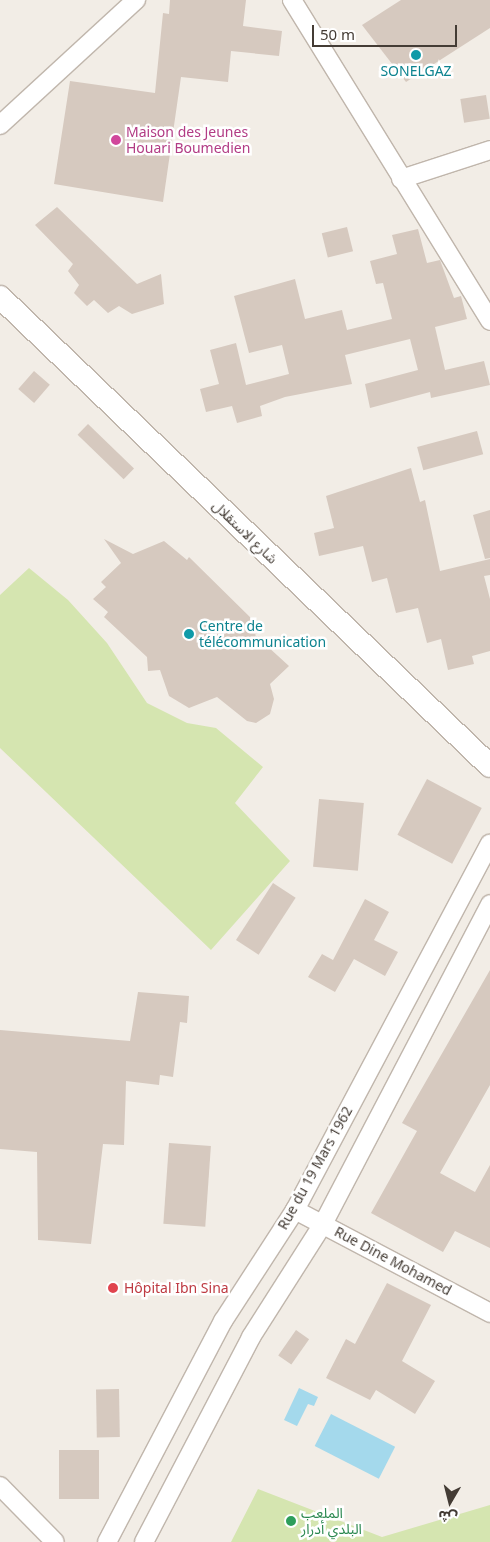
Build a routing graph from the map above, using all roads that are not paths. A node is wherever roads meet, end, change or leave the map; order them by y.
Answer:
1 (136, 0) edge
2 (292, 0) edge
3 (0, 125) edge
4 (490, 150) edge
5 (401, 179) junction
6 (0, 297) edge
7 (490, 321) edge
8 (490, 766) edge
9 (490, 844) edge
10 (490, 904) edge
11 (295, 1210) junction
12 (323, 1224) junction
13 (490, 1313) edge
14 (0, 1486) edge
15 (55, 1542) edge
16 (107, 1542) edge
17 (144, 1542) edge

1 - 3 street
2 - 5 street
4 - 5 street
5 - 7 street
6 - 8 street, شارع الاستقلال
9 - 11 street, Rue du 19 Mars 1962
10 - 12 street
11 - 12 street, Rue Dine Mohamed
11 - 16 street, Rue du 19 Mars 1962
12 - 13 street, Rue Dine Mohamed
12 - 17 street
14 - 15 street

